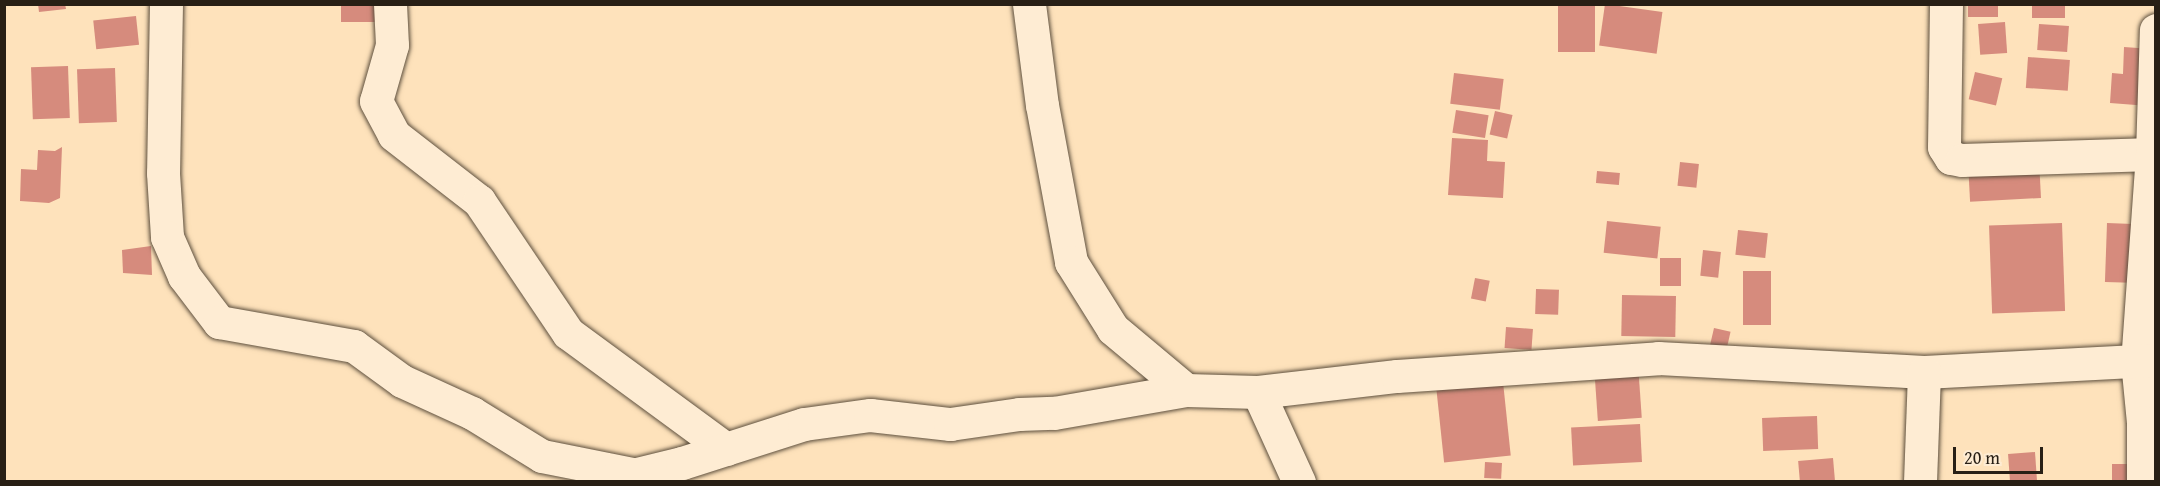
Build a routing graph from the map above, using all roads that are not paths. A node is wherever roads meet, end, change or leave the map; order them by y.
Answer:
1 (166, 4) edge
2 (390, 4) edge
3 (1029, 4) edge
4 (1946, 4) edge
5 (2156, 30) edge
6 (2152, 154) junction
7 (2146, 360) edge
8 (1924, 372) junction
9 (1186, 390) junction
10 (1258, 392) junction
11 (726, 449) junction
12 (620, 478) edge
13 (1299, 482) edge
14 (1920, 482) edge
15 (2143, 482) edge

1 - 12 street
2 - 11 street
3 - 9 street
4 - 6 street
5 - 6 street
6 - 7 street
7 - 8 street
7 - 15 street
8 - 10 street
8 - 14 street
9 - 10 street
9 - 11 street
10 - 13 street
11 - 12 street

